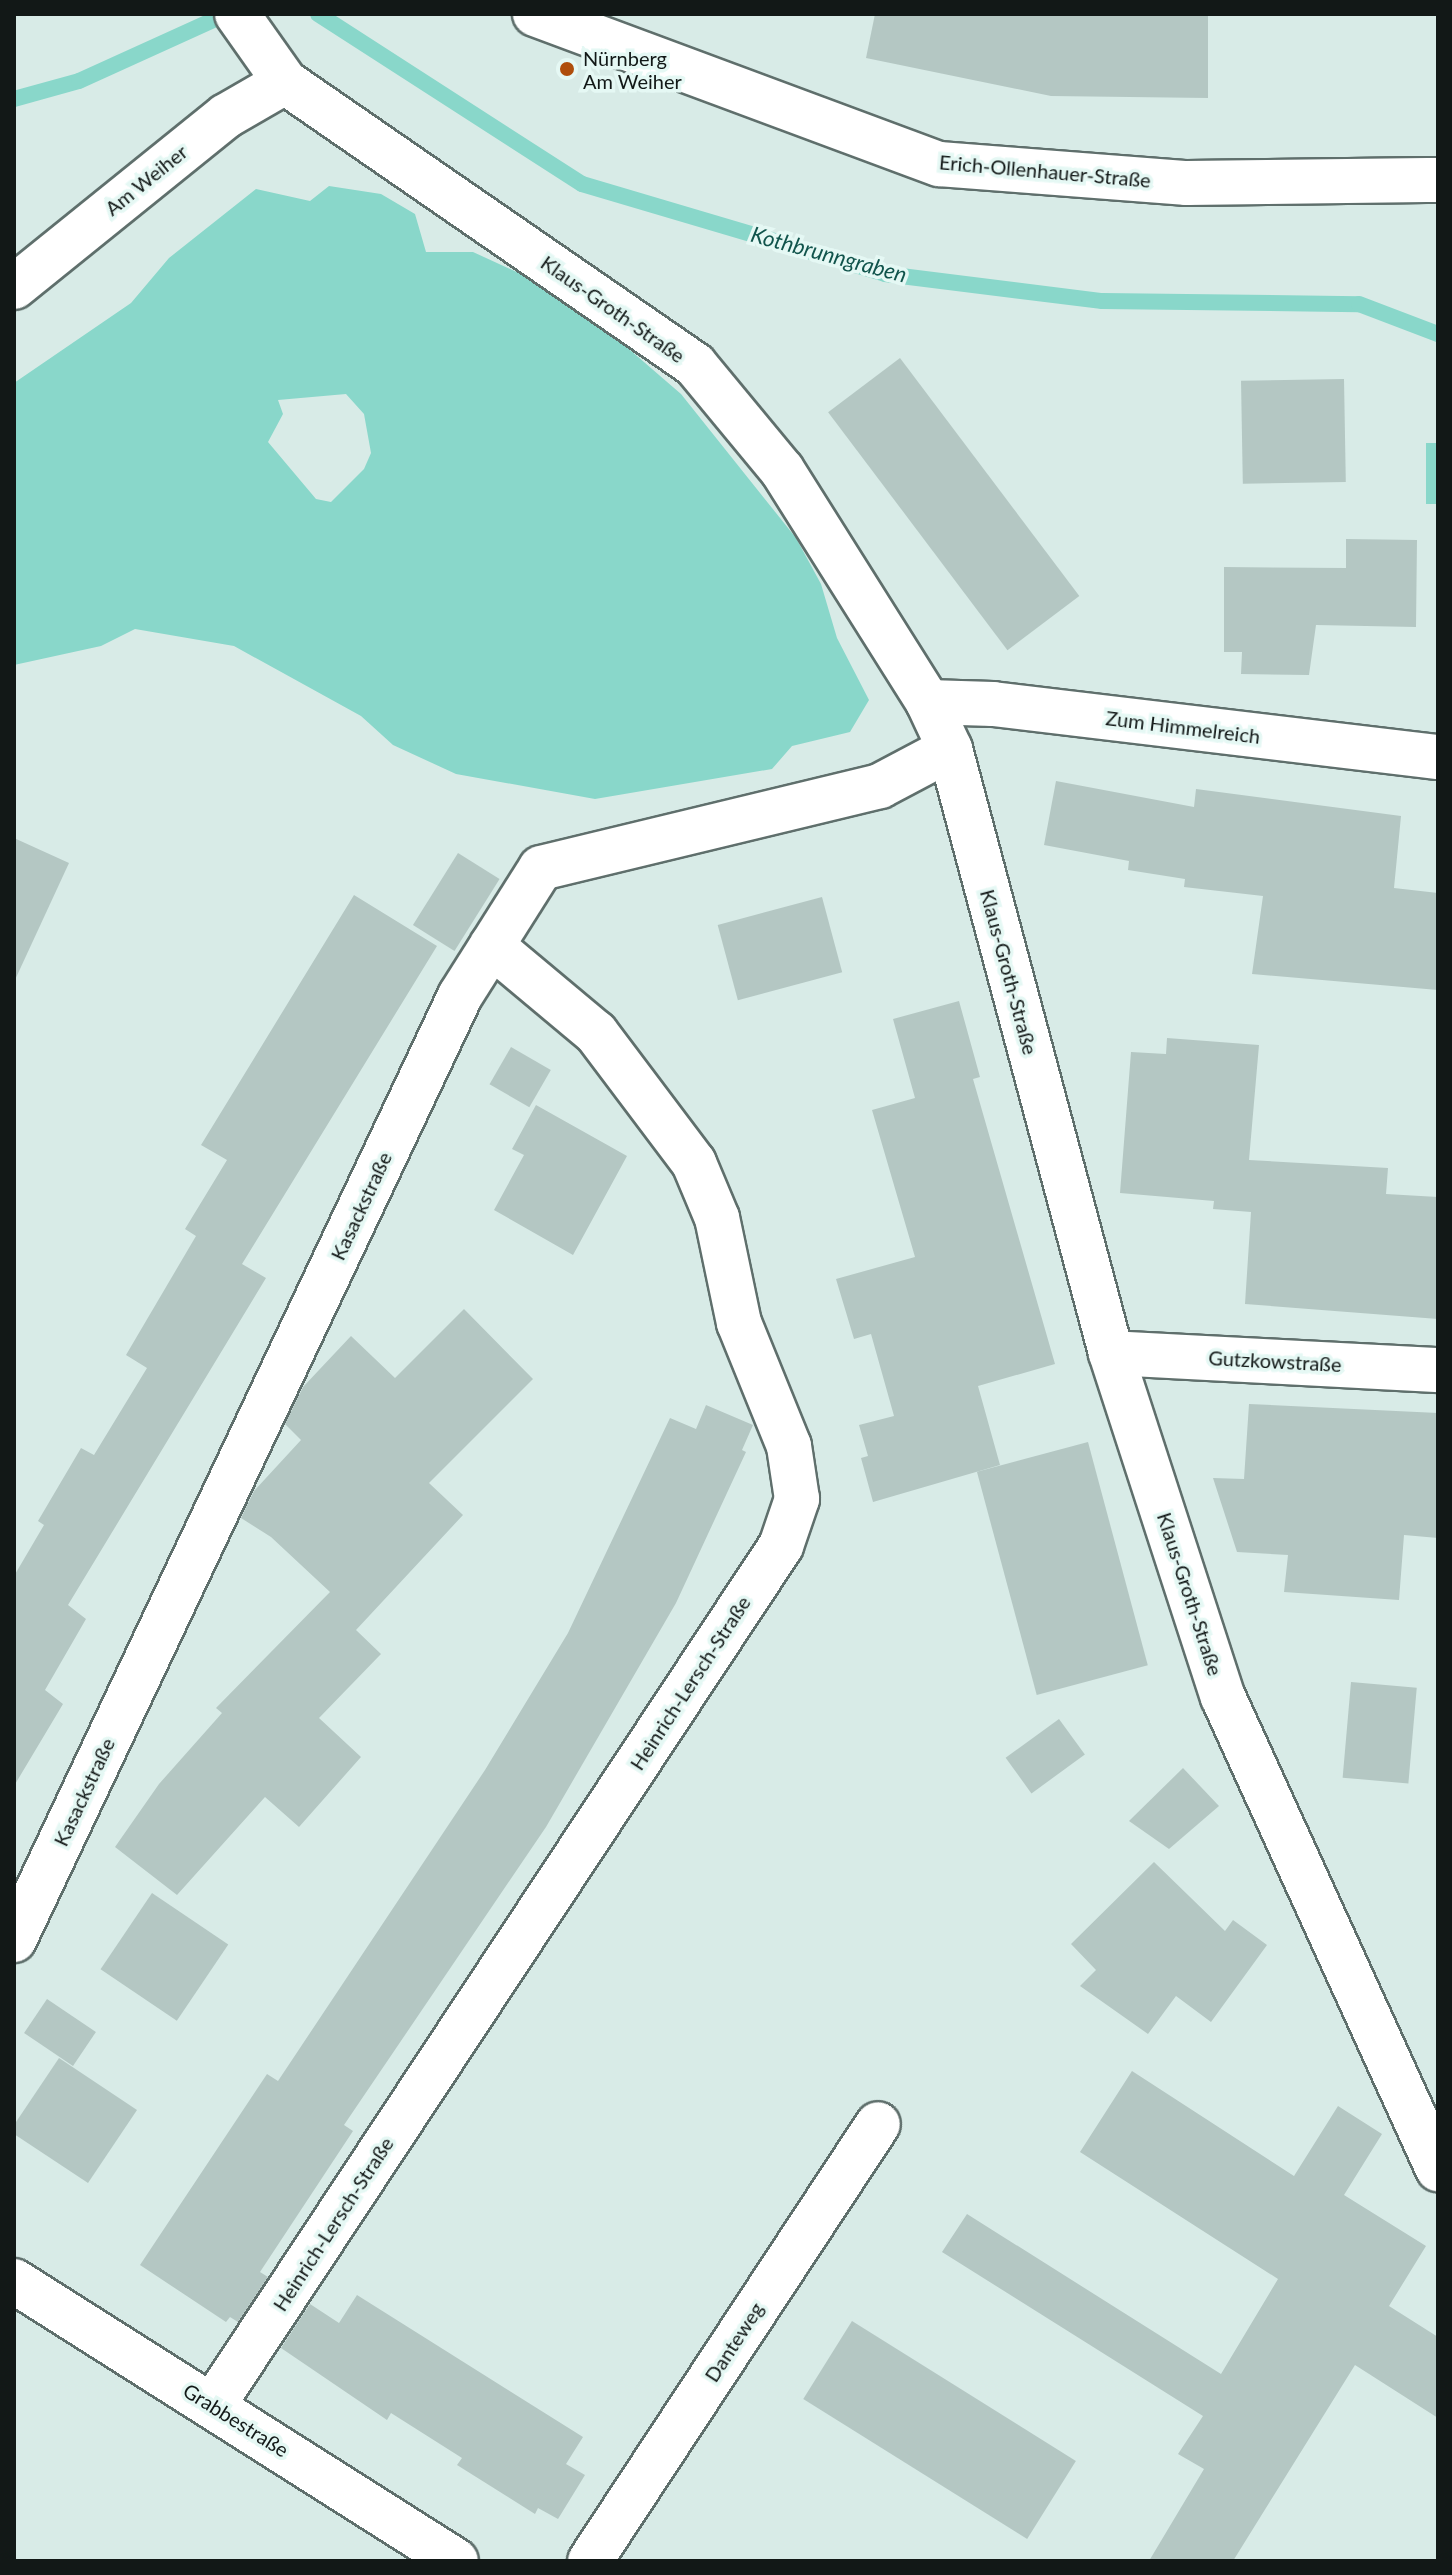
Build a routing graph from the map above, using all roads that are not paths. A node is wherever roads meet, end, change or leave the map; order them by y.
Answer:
1 (237, 14) edge
2 (535, 14) edge
3 (275, 66) junction
4 (1438, 180) edge
5 (14, 287) edge
6 (928, 702) junction
7 (950, 749) junction
8 (1438, 757) edge
9 (492, 946) junction
10 (1111, 1353) junction
11 (1438, 1370) edge
12 (14, 1940) edge
13 (878, 2124) dead end
14 (1438, 2169) edge
15 (14, 2281) edge
16 (213, 2405) junction
17 (456, 2561) edge
18 (590, 2561) edge

1 - 3 street, Klaus-Groth-Straße
2 - 4 street, Erich-Ollenhauer-Straße
3 - 5 street, Am Weiher
3 - 6 street, Klaus-Groth-Straße
6 - 7 street, Klaus-Groth-Straße
6 - 8 street, Zum Himmelreich
7 - 9 street, Kasackstraße
7 - 10 street, Klaus-Groth-Straße
9 - 12 street, Kasackstraße
9 - 16 street, Heinrich-Lersch-Straße
10 - 11 street, Gutzkowstraße
10 - 14 street, Klaus-Groth-Straße
13 - 18 street, Danteweg
15 - 16 street, Grabbestraße
16 - 17 street, Grabbestraße

